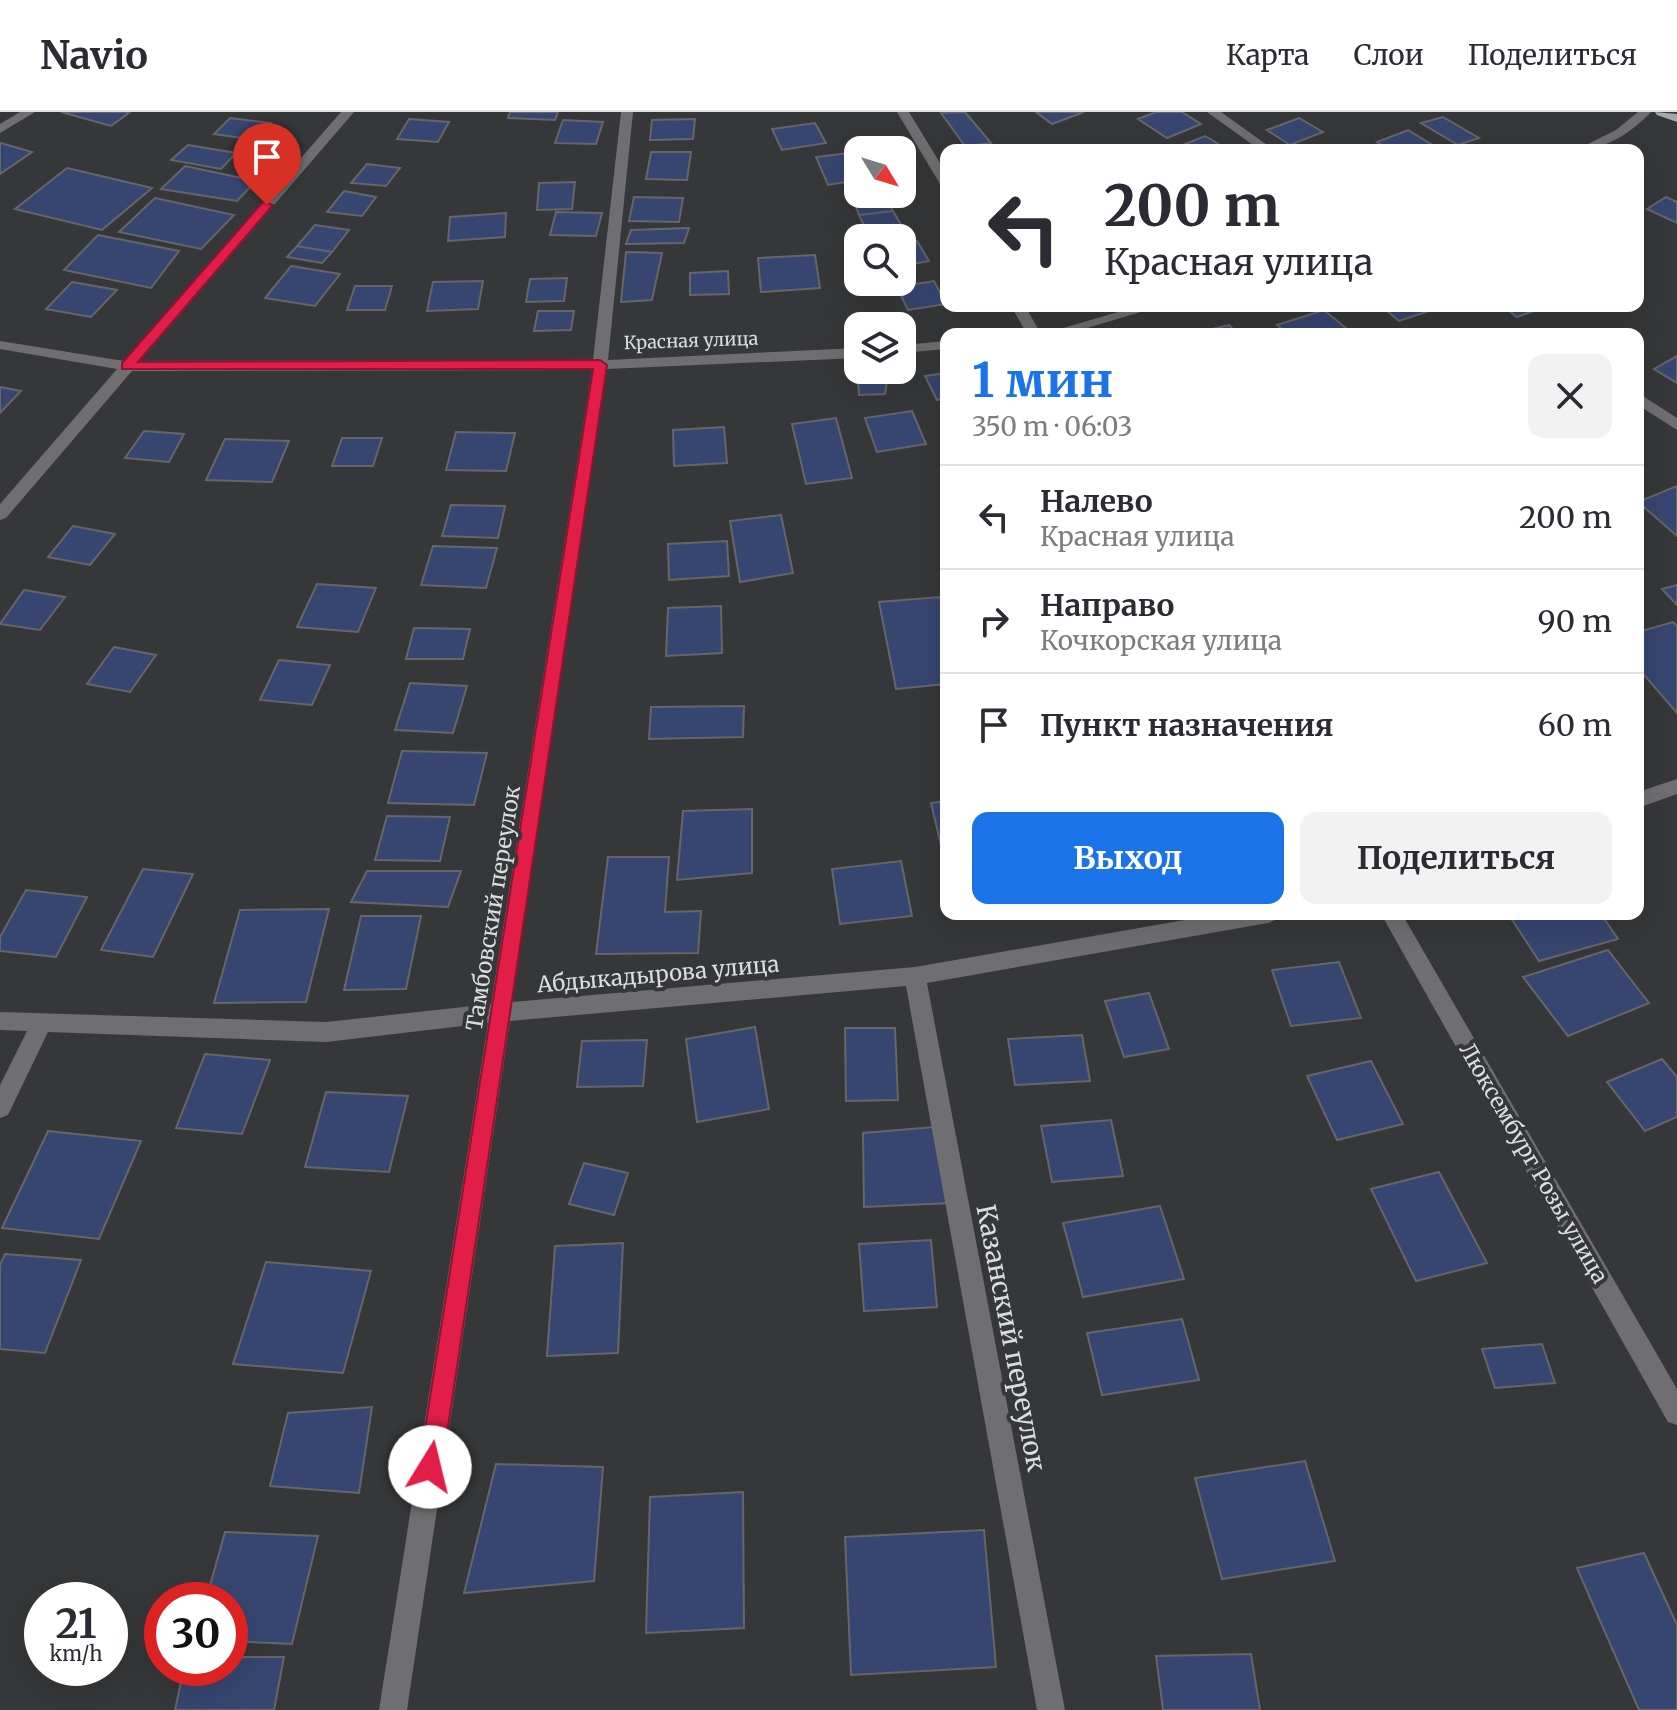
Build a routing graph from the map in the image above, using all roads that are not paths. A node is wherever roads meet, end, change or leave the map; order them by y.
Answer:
1 (29, 112) edge
2 (348, 112) edge
3 (627, 112) edge
4 (903, 112) edge
5 (1213, 112) edge
6 (1645, 112) edge
7 (1661, 112) edge
8 (1677, 118) edge
9 (0, 129) edge
10 (1259, 144) edge
11 (1595, 144) edge
12 (940, 174) edge
13 (1132, 312) edge
14 (1072, 328) edge
15 (0, 345) edge
16 (940, 346) edge
17 (916, 348) edge
18 (844, 354) edge
19 (600, 365) junction
20 (127, 366) junction
21 (1644, 402) edge
22 (1677, 425) edge
23 (0, 514) edge
24 (1677, 786) edge
25 (1644, 798) edge
26 (1234, 920) edge
27 (1394, 920) edge
28 (915, 976) junction
29 (502, 1012) junction
30 (0, 1021) edge
31 (41, 1025) junction
32 (0, 1108) edge
33 (1677, 1413) edge
34 (393, 1710) edge
35 (1051, 1710) edge

1 - 9 street
2 - 20 street
3 - 19 street, Тамбовский переулок
4 - 12 street
5 - 10 street
6 - 11 street
7 - 8 main road
13 - 14 street
15 - 20 street, Красная улица
16 - 17 street
18 - 19 street, Красная улица
19 - 20 street, Красная улица
19 - 29 street, Тамбовский переулок
20 - 23 street
21 - 22 street
24 - 25 street
26 - 28 street, Абдыкадырова улица
27 - 33 street, Люксембург Розы улица
28 - 29 street, Абдыкадырова улица
28 - 35 street, Казанский переулок
29 - 31 street, Абдыкадырова улица
29 - 34 street, Тамбовский переулок
30 - 31 street, Абдыкадырова улица
31 - 32 street

